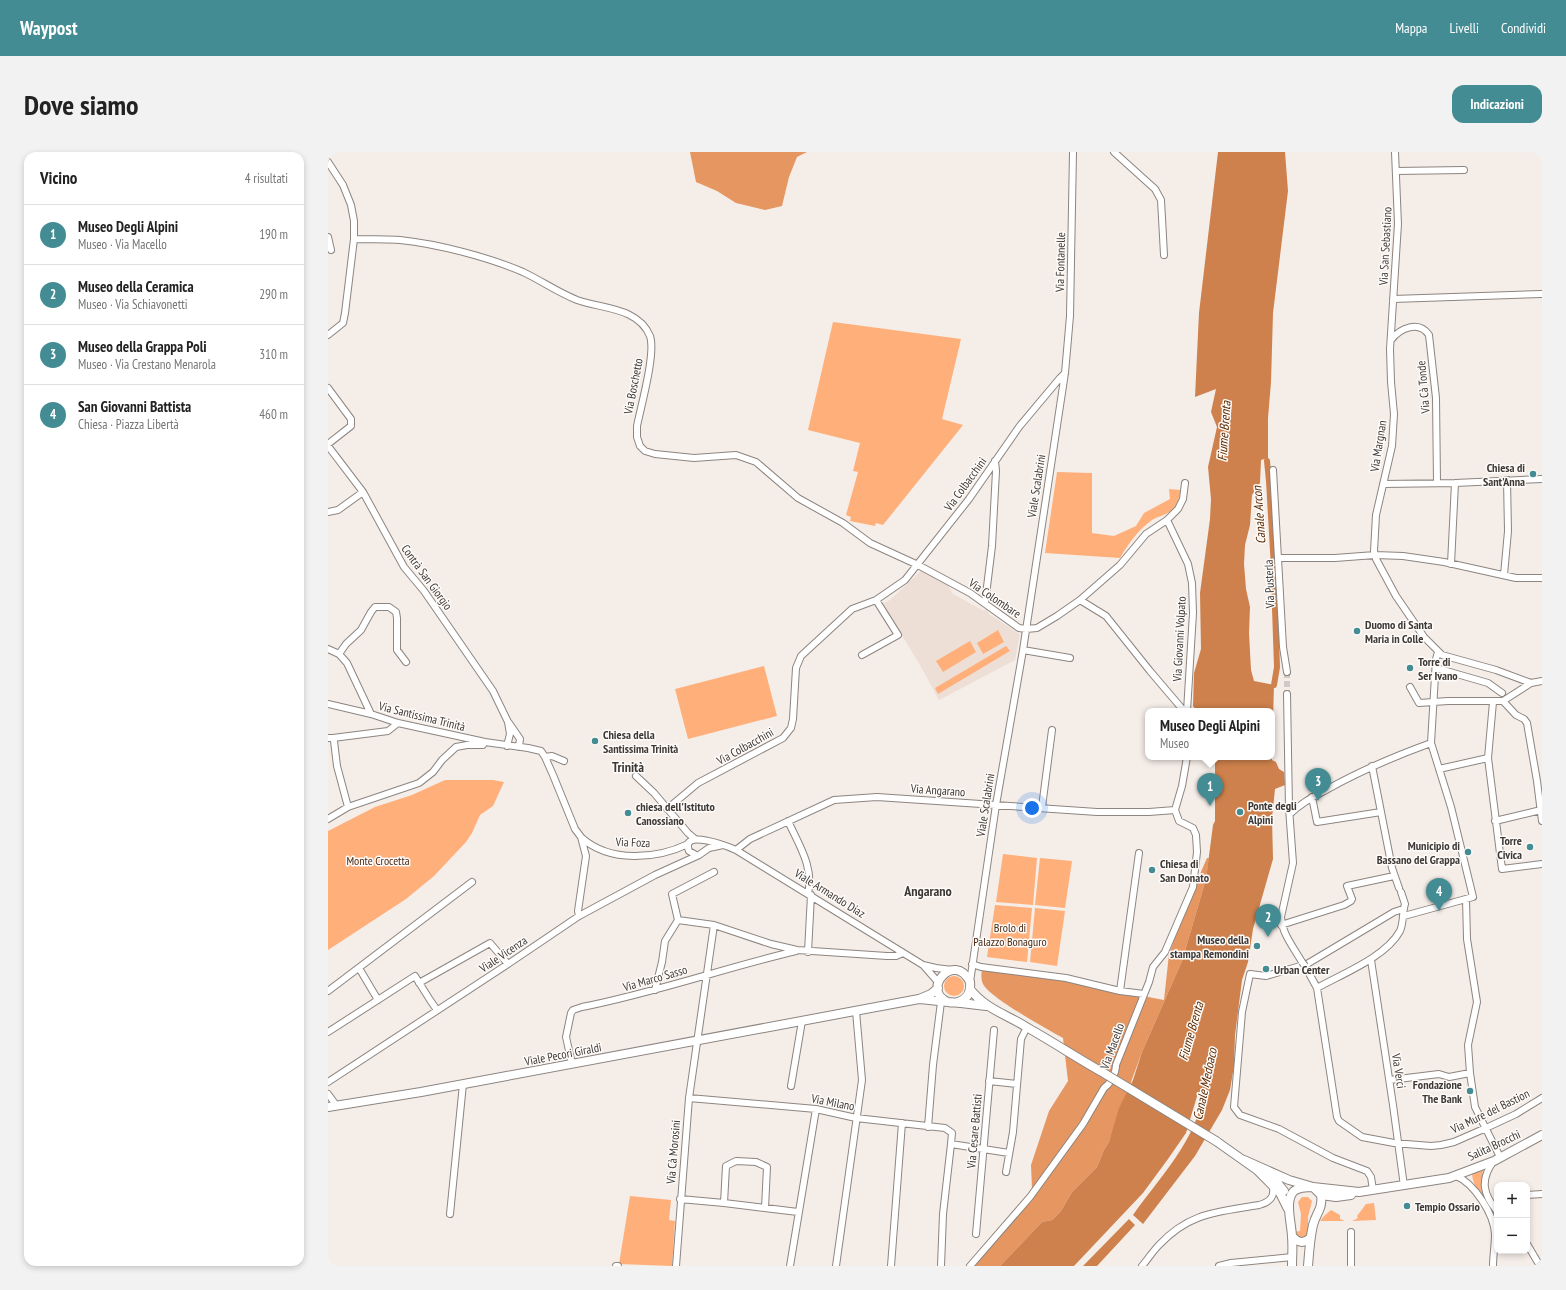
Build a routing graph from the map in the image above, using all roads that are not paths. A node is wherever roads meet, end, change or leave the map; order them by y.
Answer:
1 (1073, 152) edge
2 (1114, 152) edge
3 (1395, 152) edge
4 (328, 162) edge
5 (330, 170) edge
6 (1464, 170) dead end
7 (1396, 171) junction
8 (328, 237) edge
9 (354, 238) junction
10 (330, 250) dead end
11 (1164, 255) dead end
12 (1542, 294) edge
13 (1393, 299) junction
14 (328, 335) edge
15 (1391, 340) junction
16 (1065, 373) junction
17 (328, 388) edge
18 (328, 445) edge
19 (995, 461) junction
20 (1273, 470) dead end
21 (1542, 479) edge
22 (1507, 480) junction
23 (1437, 482) junction
24 (1185, 483) dead end
25 (1455, 483) junction
26 (1383, 484) junction
27 (363, 492) junction
28 (328, 512) edge
29 (1167, 520) junction
30 (1375, 555) junction
31 (1279, 558) junction
32 (1451, 564) junction
33 (918, 565) junction
34 (1504, 575) junction
35 (1542, 578) edge
36 (876, 600) junction
37 (1080, 600) junction
38 (985, 603) junction
39 (1026, 629) junction
40 (328, 649) edge
41 (1023, 650) junction
42 (1438, 652) junction
43 (339, 654) junction
44 (862, 655) dead end
45 (1070, 658) dead end
46 (406, 662) dead end
47 (1436, 668) junction
48 (1287, 672) tunnel mouth
49 (1542, 681) edge
50 (1531, 683) junction
51 (1410, 687) dead end
52 (1502, 693) dead end
53 (1287, 694) tunnel mouth
54 (1502, 701) junction
55 (1433, 702) junction
56 (1493, 702) junction
57 (328, 704) edge
58 (1183, 708) edge
59 (1186, 708) edge
60 (371, 714) junction
61 (508, 722) junction
62 (398, 723) junction
63 (1052, 730) dead end
64 (331, 738) edge
65 (485, 742) junction
66 (1431, 743) junction
67 (507, 746) junction
68 (518, 747) junction
69 (545, 757) junction
70 (1488, 758) junction
71 (564, 760) dead end
72 (1186, 760) edge
73 (1372, 766) junction
74 (1439, 769) junction
75 (636, 776) dead end
76 (1312, 797) junction
77 (996, 805) junction
78 (1042, 807) junction
79 (348, 808) junction
80 (667, 809) junction
81 (1175, 810) junction
82 (1541, 810) junction
83 (1381, 812) junction
84 (1290, 814) junction
85 (328, 819) edge
86 (788, 821) junction
87 (1495, 821) junction
88 (1542, 821) edge
89 (581, 837) junction
90 (693, 841) junction
91 (723, 845) junction
92 (600, 850) junction
93 (736, 850) junction
94 (703, 851) junction
95 (1139, 853) dead end
96 (696, 855) junction
97 (586, 856) junction
98 (1542, 864) edge
99 (714, 872) dead end
100 (1394, 876) junction
101 (472, 882) dead end
102 (809, 895) junction
103 (1466, 899) junction
104 (1403, 908) junction
105 (579, 916) junction
106 (1404, 916) junction
107 (678, 920) junction
108 (1281, 925) junction
109 (714, 926) junction
110 (797, 950) junction
111 (808, 952) junction
112 (903, 953) junction
113 (1371, 960) junction
114 (508, 964) junction
115 (923, 964) junction
116 (972, 964) junction
117 (359, 968) junction
118 (954, 970) junction
119 (963, 972) junction
120 (707, 974) junction
121 (420, 983) junction
122 (938, 985) junction
123 (970, 986) junction
124 (1317, 988) junction
125 (655, 990) junction
126 (328, 991) edge
127 (1120, 991) junction
128 (1144, 994) junction
129 (919, 999) junction
130 (378, 1000) junction
131 (940, 1002) junction
132 (955, 1002) junction
133 (989, 1007) junction
134 (437, 1010) junction
135 (856, 1011) junction
136 (802, 1021) junction
137 (1027, 1027) junction
138 (994, 1030) dead end
139 (328, 1032) edge
140 (698, 1041) junction
141 (572, 1064) junction
142 (1470, 1073) junction
143 (1390, 1080) junction
144 (989, 1081) junction
145 (328, 1082) edge
146 (463, 1084) junction
147 (1017, 1084) junction
148 (791, 1086) dead end
149 (328, 1094) edge
150 (689, 1098) junction
151 (1542, 1098) edge
152 (332, 1106) edge
153 (816, 1109) junction
154 (856, 1118) junction
155 (902, 1123) junction
156 (928, 1126) junction
157 (1486, 1128) junction
158 (1542, 1135) edge
159 (1398, 1143) junction
160 (951, 1144) junction
161 (983, 1148) junction
162 (1009, 1152) junction
163 (1497, 1159) junction
164 (1244, 1160) junction
165 (1257, 1170) junction
166 (1006, 1172) dead end
167 (1456, 1176) junction
168 (1272, 1185) junction
169 (1404, 1186) junction
170 (1313, 1188) junction
171 (1373, 1190) junction
172 (1359, 1192) junction
173 (1542, 1194) edge
174 (1321, 1195) junction
175 (1530, 1195) edge
176 (1290, 1198) junction
177 (680, 1200) junction
178 (1494, 1202) edge
179 (724, 1203) junction
180 (1491, 1204) junction
181 (764, 1208) junction
182 (1494, 1208) edge
183 (798, 1212) junction
184 (1289, 1212) junction
185 (450, 1214) dead end
186 (1494, 1228) edge
187 (1351, 1232) dead end
188 (976, 1234) dead end
189 (1292, 1236) junction
190 (1310, 1238) junction
191 (1530, 1249) edge
192 (1494, 1254) edge
193 (1292, 1262) edge
194 (1263, 1263) edge
195 (676, 1266) edge
196 (790, 1266) edge
197 (836, 1266) edge
198 (891, 1266) edge
199 (941, 1266) edge
200 (970, 1266) edge
201 (1142, 1266) edge
202 (1219, 1266) edge
203 (1308, 1266) edge
204 (1351, 1266) edge
205 (1493, 1266) edge
206 (1540, 1266) edge

1 - 16 street, Via Fontanelle
2 - 11 street
3 - 7 street, Via San Sebastiano
4 - 5 street
5 - 9 street
6 - 7 street
7 - 13 street, Via San Sebastiano
8 - 10 street
9 - 14 street
9 - 33 street, Via Boschetto
12 - 13 street
13 - 15 street, Via San Sebastiano
15 - 23 street, Via Cà Tonde
15 - 26 street, Via Margnan
16 - 19 street, Via Colbacchini
16 - 39 street, Viale Scalabrini
17 - 18 street
18 - 27 street, Contrà San Giorgio
19 - 33 street, Via Colbacchini
19 - 38 street
20 - 31 street, Via Pusterla
21 - 22 street
22 - 25 street
22 - 34 street
23 - 25 street
23 - 26 street
24 - 29 street
25 - 32 street
26 - 30 street, Via Margnan
27 - 28 street
27 - 61 street, Contrà San Giorgio
29 - 37 street, Via Colombare
29 - 59 street, Via Giovanni Volpato
30 - 31 street
30 - 32 street
30 - 42 street
31 - 48 street, Via Pusterla
32 - 34 street
33 - 36 street, Via Colbacchini
33 - 38 street, Via Colombare
34 - 35 street
36 - 44 street
36 - 80 street, Via Colbacchini
37 - 39 street, Via Colombare
37 - 58 street
38 - 39 street, Via Colombare
39 - 41 street, Viale Scalabrini
40 - 43 street
41 - 45 street
41 - 77 street, Viale Scalabrini
42 - 47 street
42 - 50 street
43 - 46 street
43 - 60 street, Via Santissima Trinità
47 - 52 street
47 - 55 street
49 - 50 street
50 - 54 street
51 - 55 street
53 - 84 street
54 - 56 street
54 - 82 street
55 - 56 street
55 - 66 street
56 - 70 street
57 - 60 street
60 - 62 street, Via Santissima Trinità
61 - 67 street, Contrà San Giorgio
61 - 68 street, Contrà San Giorgio
62 - 64 street
62 - 65 street, Via Santissima Trinità
63 - 78 street
64 - 79 street
65 - 67 street, Via Santissima Trinità
65 - 79 street
66 - 73 street
66 - 74 street
67 - 68 street, Via Santissima Trinità
68 - 69 street, Via Santissima Trinità
69 - 71 street, Via Santissima Trinità
69 - 89 street
70 - 74 street
70 - 87 street
72 - 81 street
73 - 76 street
73 - 83 street
74 - 103 street
75 - 80 street
76 - 83 street
76 - 84 street
77 - 78 street, Via Angarano
77 - 86 street, Via Angarano
77 - 116 street, Viale Scalabrini
78 - 81 street, Via Angarano
79 - 85 street
80 - 90 street
81 - 128 street, Via Macello
82 - 87 street
82 - 88 street
83 - 100 street
84 - 108 street
86 - 93 street, Via Angarano
86 - 102 street
87 - 98 street
89 - 92 street, Via Foza
89 - 97 street
90 - 91 street, Viale Armando Diaz
90 - 92 street, Via Foza
90 - 94 street
90 - 96 street
91 - 93 street, Viale Armando Diaz
91 - 94 street
92 - 97 street, Via Foza
93 - 102 street, Viale Armando Diaz
94 - 96 street, Viale Vicenza
95 - 127 street
96 - 105 street, Viale Vicenza
97 - 105 street
99 - 107 street
100 - 104 street
100 - 108 street
101 - 117 street
102 - 111 street
102 - 112 street, Viale Armando Diaz
103 - 106 street
103 - 142 street
104 - 106 street
104 - 171 street
105 - 114 street, Viale Vicenza
106 - 113 street
107 - 109 street
107 - 125 street
108 - 124 street
109 - 110 street
109 - 120 street, Via Cà Morosini
110 - 111 street
110 - 120 street, Via Marco Sasso
111 - 112 street
112 - 115 street, Viale Armando Diaz
113 - 124 street
113 - 143 street, Via Verci
114 - 121 street
114 - 134 street, Viale Vicenza
115 - 118 street, Viale Armando Diaz
115 - 122 street, Viale Armando Diaz
116 - 119 street
116 - 123 street, Viale Scalabrini
116 - 127 street
117 - 126 street
117 - 130 street
118 - 119 main road, Viale Armando Diaz
118 - 122 main road
119 - 123 main road
120 - 125 street, Via Marco Sasso
120 - 140 street, Via Cà Morosini
121 - 130 street
121 - 134 street
122 - 129 main road, Viale Pecori Giraldi
122 - 132 main road, Viale Armando Diaz
123 - 132 main road
123 - 133 main road
124 - 159 street, Via Mure del Bastion
125 - 141 street, Via Marco Sasso
127 - 128 street
128 - 200 street, Via Macello
129 - 131 main road, Viale Pecori Giraldi
129 - 135 main road, Viale Pecori Giraldi
130 - 139 street
131 - 132 main road, Viale Pecori Giraldi
131 - 156 street
132 - 133 main road
133 - 137 main road
134 - 145 street, Viale Vicenza
135 - 136 main road, Viale Pecori Giraldi
135 - 154 street
136 - 140 main road, Viale Pecori Giraldi
136 - 148 street
137 - 147 street
137 - 164 main road, bridge
138 - 144 street, Via Cesare Battisti
140 - 141 main road, Viale Pecori Giraldi
140 - 150 street, Via Cà Morosini
141 - 146 main road, Viale Pecori Giraldi
142 - 143 street
142 - 157 street
143 - 159 street, Via Verci
144 - 147 street
144 - 161 street, Via Cesare Battisti
146 - 152 main road, Viale Pecori Giraldi
146 - 185 street
147 - 162 street
149 - 152 street
150 - 153 street, Via Milano
150 - 177 street, Via Cà Morosini
151 - 157 street, Via Mure del Bastion
153 - 154 street, Via Milano
153 - 183 street
154 - 155 street, Via Milano
154 - 197 street
155 - 156 street, Via Milano
155 - 198 street
156 - 160 street, Via Milano
157 - 159 street, Via Mure del Bastion
157 - 163 street
158 - 163 main road, Salita Brocchi
159 - 169 street, Via Verci
160 - 161 street
160 - 199 street
161 - 162 street
161 - 188 street, Via Cesare Battisti
162 - 166 street
163 - 167 main road, Salita Brocchi
163 - 180 street
164 - 165 main road
164 - 170 main road
165 - 168 main road
165 - 176 main road
167 - 169 main road, Salita Brocchi
167 - 186 street
168 - 184 main road
168 - 201 street
169 - 171 main road, Salita Brocchi
170 - 172 main road
170 - 174 main road
170 - 176 main road
171 - 172 main road, Salita Brocchi
172 - 174 main road
173 - 175 street
174 - 190 main road
176 - 184 main road
177 - 179 street
177 - 195 street, Via Cà Morosini
178 - 180 street
179 - 181 street
179 - 181 street
180 - 182 street
181 - 183 street
183 - 196 street
184 - 189 main road
187 - 204 street
189 - 190 main road
189 - 193 main road
190 - 203 main road
191 - 206 street
192 - 205 street
193 - 194 street
194 - 202 street

